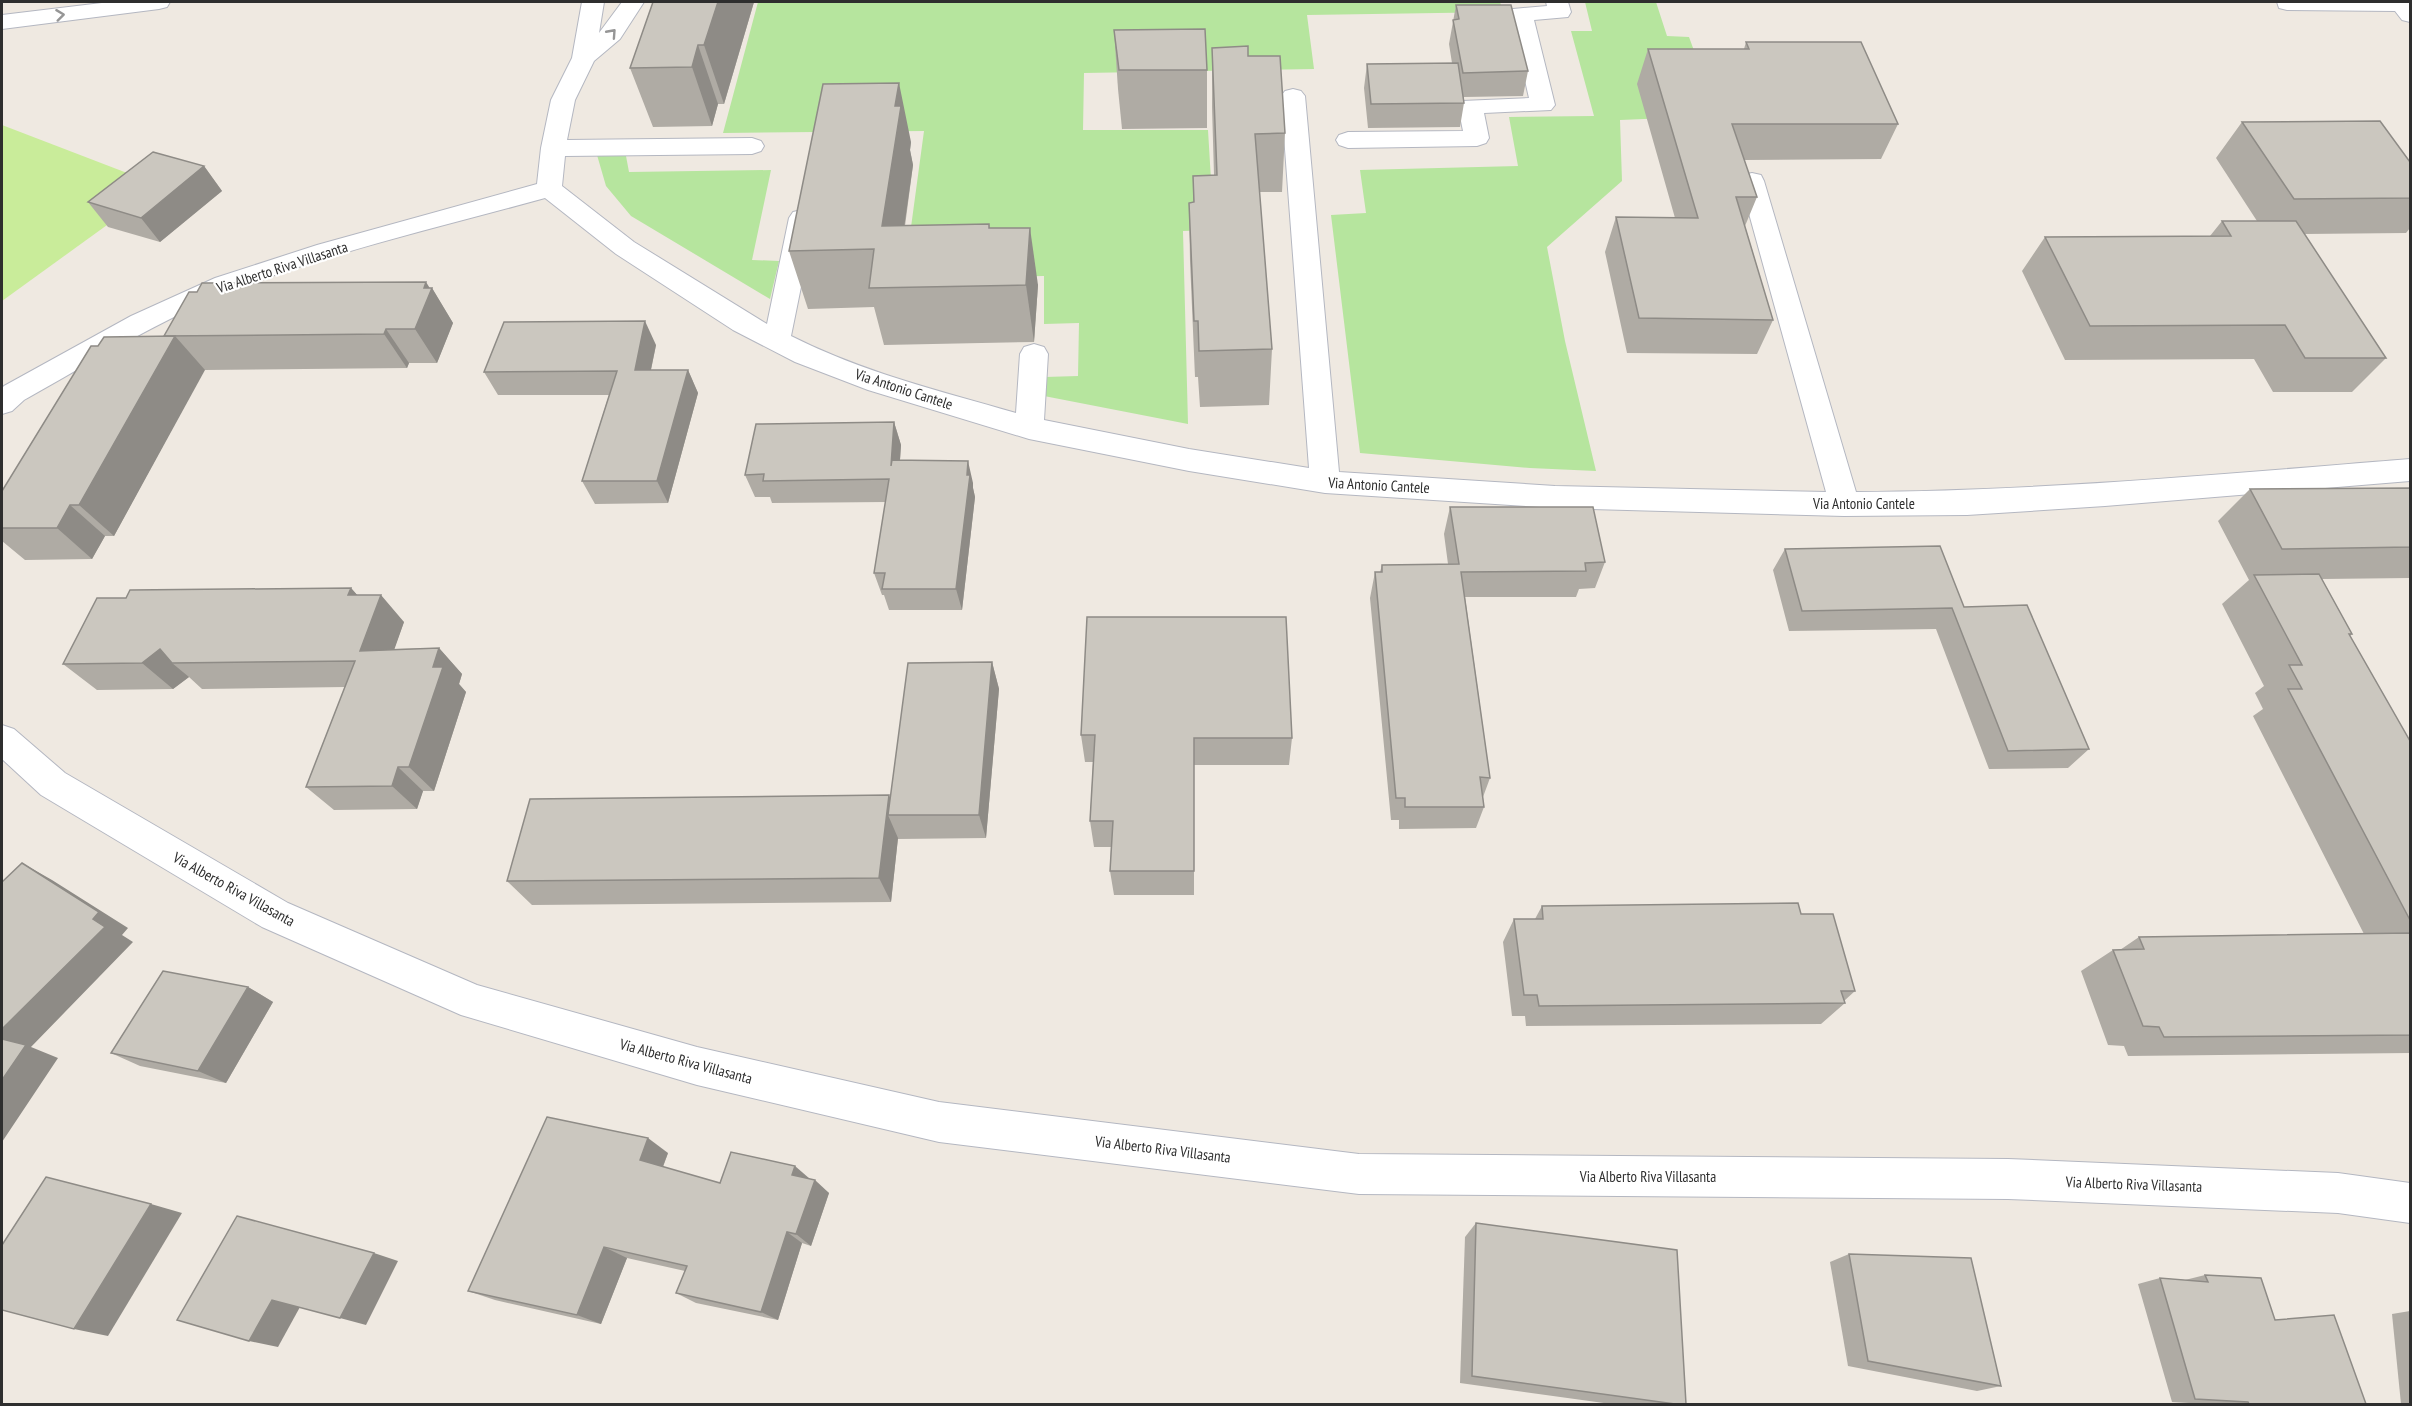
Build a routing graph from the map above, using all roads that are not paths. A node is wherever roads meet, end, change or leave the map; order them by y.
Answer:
1 (159, 2) edge
2 (592, 2) edge
3 (633, 2) edge
4 (1557, 2) edge
5 (2287, 3) dead end
6 (2410, 15) edge
7 (2, 22) edge
8 (584, 58) junction
9 (1293, 96) dead end
10 (1348, 140) dead end
11 (752, 146) dead end
12 (553, 148) junction
13 (1752, 180) edge
14 (549, 189) junction
15 (808, 190) edge
16 (777, 340) junction
17 (1034, 354) dead end
18 (2, 404) edge
19 (1029, 428) junction
20 (2410, 470) edge
21 (1325, 482) junction
22 (1844, 504) junction
23 (2, 739) edge
24 (2410, 1203) edge

7 -> 1 street
2 - 8 street
8 -> 3 street
4 - 10 street
5 - 6 street
8 - 12 street
9 - 21 street
11 - 12 street
12 - 14 street
13 - 22 street
14 - 16 street, Via Antonio Cantele
14 - 18 street, Via Alberto Riva Villasanta
15 - 16 street
16 - 19 street, Via Antonio Cantele
17 - 19 street
19 - 21 street, Via Antonio Cantele
20 - 22 street, Via Antonio Cantele
21 - 22 street, Via Antonio Cantele
23 - 24 street, Via Alberto Riva Villasanta

